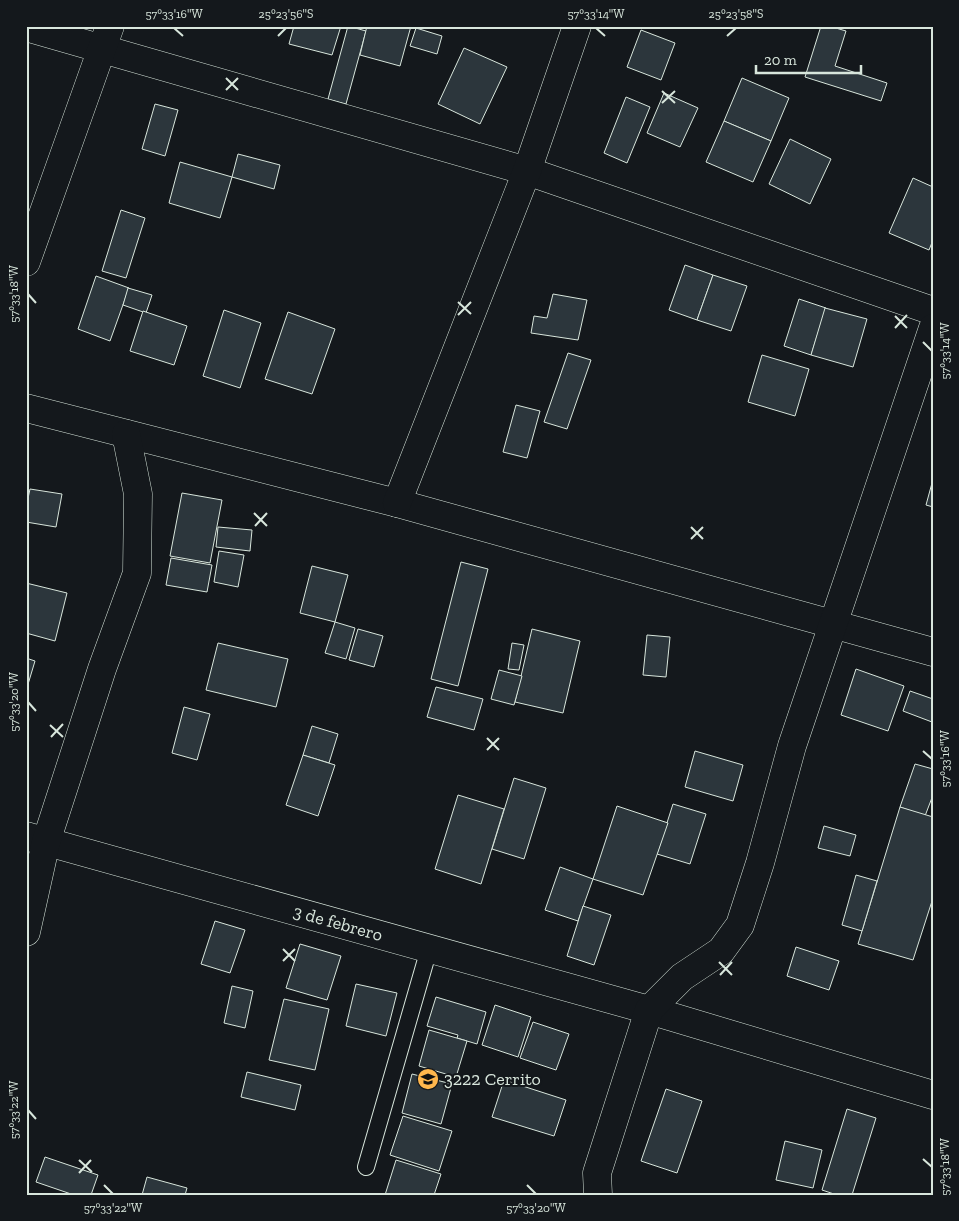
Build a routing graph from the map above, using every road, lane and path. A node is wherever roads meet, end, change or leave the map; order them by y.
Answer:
1 (577, 26) edge
2 (26, 27) edge
3 (106, 37) edge
4 (527, 171) junction
5 (26, 262) edge
6 (933, 311) edge
7 (933, 328) edge
8 (26, 408) edge
9 (126, 434) junction
10 (397, 503) junction
11 (832, 624) junction
12 (933, 652) edge
13 (36, 839) edge
14 (26, 932) edge
15 (428, 949) junction
16 (648, 1010) junction
17 (933, 1094) edge
18 (366, 1167) dead end
19 (598, 1195) edge

1 - 4 street
2 - 3 street
3 - 4 street
3 - 5 street
4 - 6 street
4 - 10 street
7 - 11 street
8 - 9 street
9 - 10 street
9 - 13 street
10 - 11 street
11 - 12 street
11 - 16 street
13 - 14 street
13 - 15 street, 3 de febrero
15 - 16 street, 3 de febrero
15 - 18 lane
16 - 17 street, 3 de febrero
16 - 19 street

